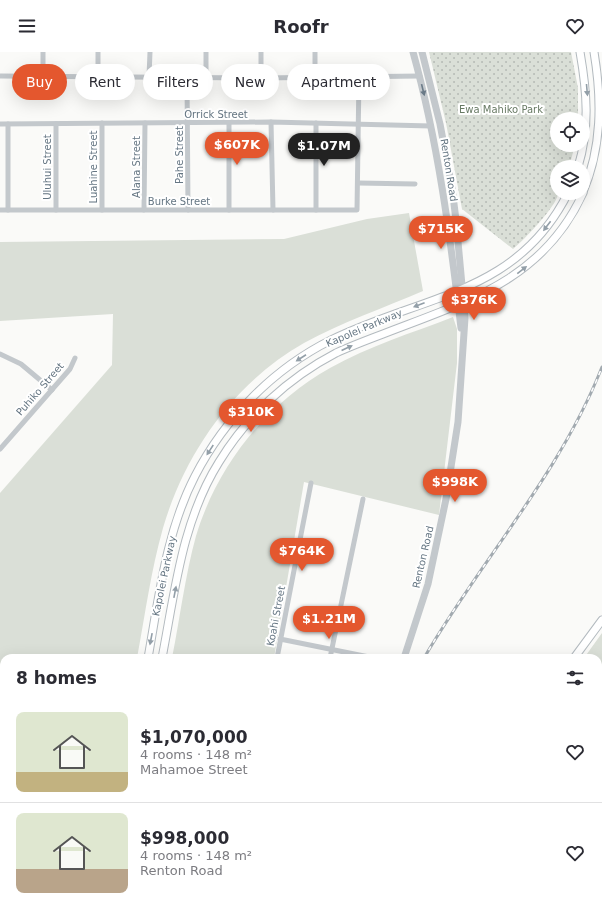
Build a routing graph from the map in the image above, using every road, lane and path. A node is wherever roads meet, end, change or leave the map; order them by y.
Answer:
1 (43, 52) edge
2 (98, 52) edge
3 (150, 52) edge
4 (206, 52) edge
5 (261, 52) edge
6 (315, 52) edge
7 (413, 52) edge
8 (422, 52) edge
9 (580, 52) edge
10 (594, 52) edge
11 (43, 64) edge
12 (98, 64) edge
13 (150, 64) edge
14 (206, 64) edge
15 (261, 64) edge
16 (315, 64) edge
17 (0, 76) edge
18 (12, 76) edge
19 (420, 76) junction
20 (390, 77) edge
21 (188, 100) edge
22 (359, 100) edge
23 (271, 122) junction
24 (102, 123) junction
25 (145, 123) junction
26 (188, 123) junction
27 (229, 123) junction
28 (316, 123) junction
29 (0, 124) edge
30 (8, 124) junction
31 (56, 124) junction
32 (359, 124) junction
33 (431, 126) junction
34 (580, 160) edge
35 (590, 174) edge
36 (358, 183) junction
37 (415, 184) dead end
38 (564, 200) edge
39 (579, 200) edge
40 (0, 210) edge
41 (8, 210) junction
42 (56, 210) junction
43 (102, 210) junction
44 (144, 210) junction
45 (188, 210) junction
46 (229, 210) junction
47 (273, 210) junction
48 (316, 210) junction
49 (457, 228) junction
50 (447, 230) junction
51 (459, 290) junction
52 (460, 304) junction
53 (0, 354) edge
54 (75, 358) dead end
55 (52, 390) junction
56 (0, 449) edge
57 (311, 483) dead end
58 (363, 499) dead end
59 (602, 620) edge
60 (280, 639) junction
61 (331, 649) junction
62 (149, 654) edge
63 (163, 654) edge
64 (278, 654) edge
65 (330, 654) edge
66 (355, 654) edge
67 (405, 654) edge
68 (577, 654) edge

1 - 11 street
2 - 12 street
3 - 13 street
4 - 14 street
5 - 15 street
6 - 16 street
7 - 19 street, Renton Road
8 - 49 street, Renton Road
9 -> 34 main road
10 - 35 main road, Kapolei Parkway
17 - 18 street
19 - 20 street
19 -> 33 street, Renton Road
21 - 26 street, Pahe Street
22 - 32 street
23 - 27 street, Orrick Street
23 - 28 street, Orrick Street
23 - 47 street
24 - 25 street, Orrick Street
24 - 31 street, Orrick Street
24 - 43 street, Luahine Street
25 - 26 street, Orrick Street
25 - 44 street, Alana Street
26 - 27 street, Orrick Street
26 - 45 street, Pahe Street
27 - 46 street
28 - 32 street, Orrick Street
28 - 48 street
29 - 30 street, Orrick Street
30 - 31 street, Orrick Street
30 - 41 street
31 - 42 street, Uluhui Street
32 - 33 street, Orrick Street
32 - 36 street
33 - 50 street, Renton Road
36 - 37 street
36 - 48 street, Burke Street
38 -> 51 main road, Kapolei Parkway
52 -> 39 main road, Kapolei Parkway
40 - 41 street, Burke Street
41 - 42 street, Burke Street
42 - 43 street, Burke Street
43 - 44 street, Burke Street
44 - 45 street, Burke Street
45 - 46 street, Burke Street
46 - 47 street, Burke Street
47 - 48 street, Burke Street
49 - 50 street
49 - 51 street, Renton Road
50 - 51 street, Renton Road
51 - 52 street, Renton Road
51 -> 62 main road, Kapolei Parkway
63 -> 52 main road, Kapolei Parkway
52 - 67 street, Renton Road
53 - 55 street
54 - 55 street, Puhiko Street
55 - 56 street, Puhiko Street
57 - 60 street, Koahi Street
58 - 61 street
59 - 68 main road
60 - 61 street
60 - 64 street, Koahi Street
61 - 65 street
61 - 66 street

